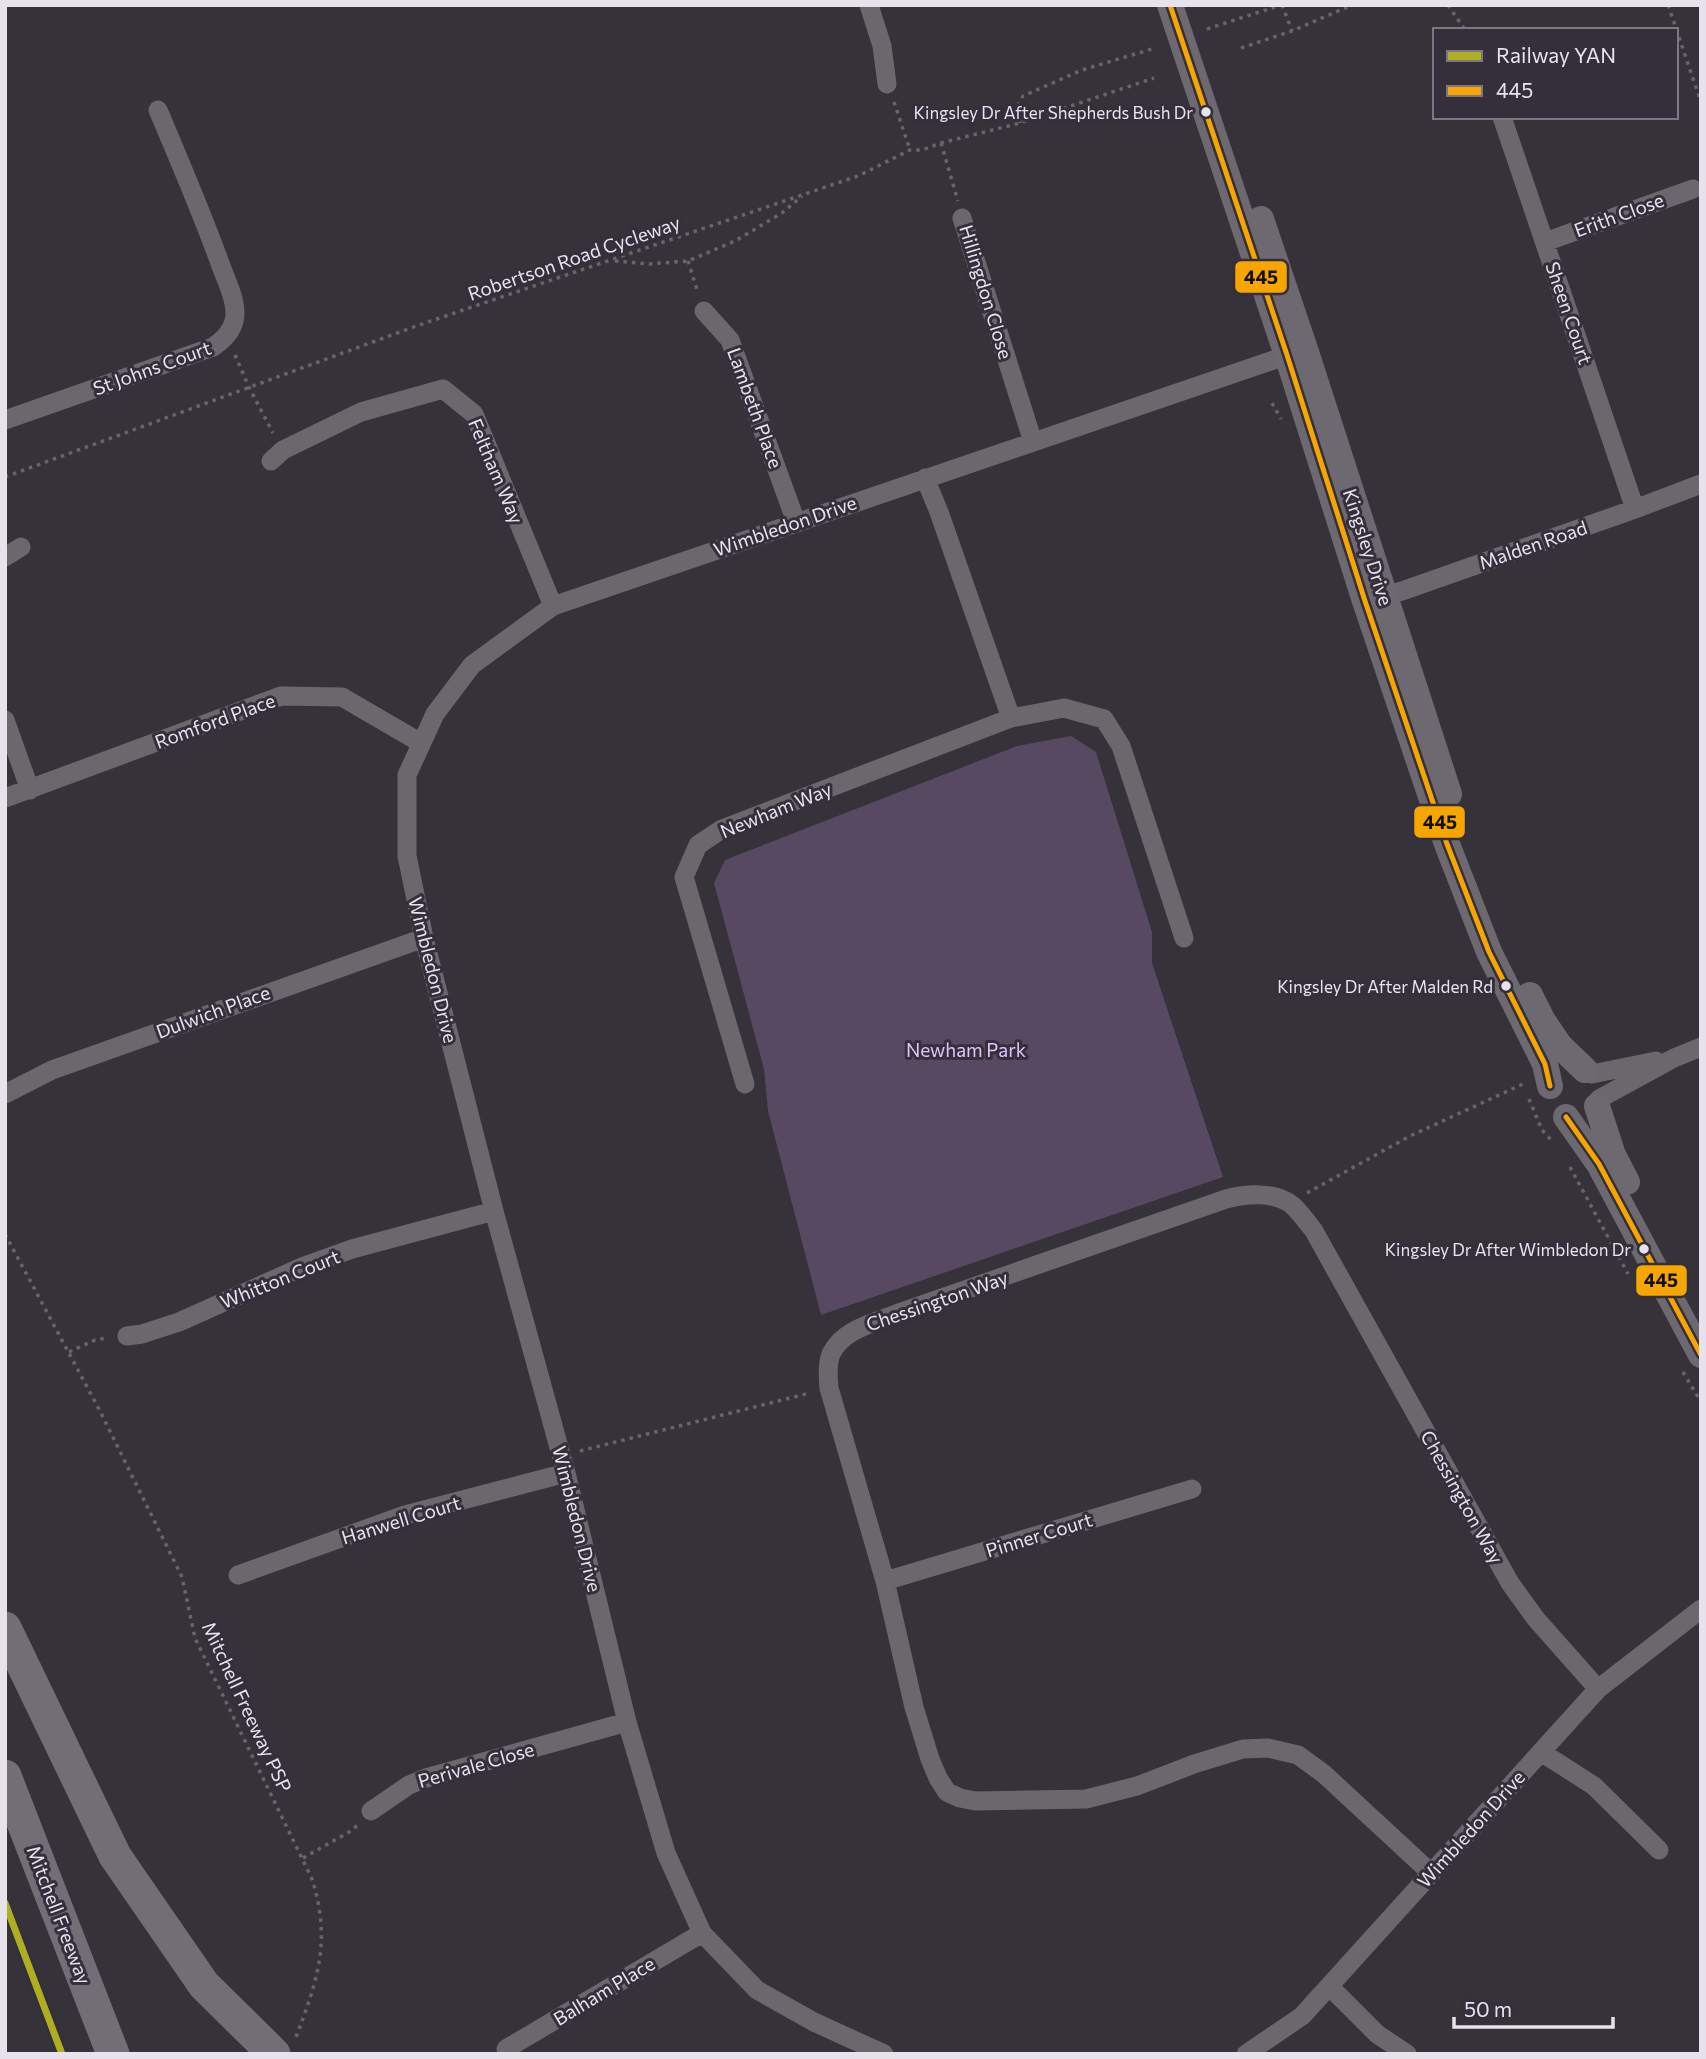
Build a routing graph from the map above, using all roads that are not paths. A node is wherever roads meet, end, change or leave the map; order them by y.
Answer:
1 (869, 5) edge
2 (1170, 5) edge
3 (1187, 5) edge
4 (887, 84) road end
5 (158, 110) dead end
6 (1503, 119) edge
7 (1693, 189) dead end
8 (962, 218) road end
9 (1545, 242) junction
10 (704, 311) road end
11 (1296, 352) junction
12 (5, 420) edge
13 (1033, 442) junction
14 (277, 456) road end
15 (925, 478) junction
16 (1701, 484) edge
17 (1635, 509) junction
18 (796, 522) junction
19 (1374, 599) junction
20 (553, 606) junction
21 (1011, 718) junction
22 (5, 720) edge
23 (421, 743) junction
24 (30, 790) junction
25 (5, 798) edge
26 (424, 938) junction
27 (1184, 938) dead end
28 (1701, 1047) edge
29 (745, 1084) dead end
30 (1593, 1087) junction
31 (1539, 1091) junction
32 (5, 1094) edge
33 (1566, 1117) junction
34 (494, 1211) junction
35 (1701, 1320) edge
36 (127, 1336) road end
37 (1691, 1362) edge
38 (564, 1464) junction
39 (1192, 1489) dead end
40 (238, 1575) dead end
41 (885, 1581) junction
42 (1701, 1609) edge
43 (5, 1628) edge
44 (1598, 1689) junction
45 (627, 1722) junction
46 (1541, 1752) junction
47 (5, 1776) edge
48 (371, 1811) road end
49 (1659, 1850) dead end
50 (1431, 1873) junction
51 (702, 1933) junction
52 (1329, 1986) junction
53 (284, 2048) edge
54 (506, 2049) dead end
55 (113, 2054) edge
56 (884, 2054) edge
57 (1246, 2054) edge
58 (1407, 2054) edge

1 - 4 street
2 - 11 main road, Kingsley Drive
3 - 11 main road, Kingsley Drive
5 - 12 street, St Johns Court
6 - 9 street, Sheen Court
7 - 9 street, Erith Close
8 - 13 street, Hillingdon Close
9 - 17 street, Sheen Court
10 - 18 street, Lambeth Place
11 - 13 street, Wimbledon Drive
11 - 19 main road, Kingsley Drive
13 - 15 street, Wimbledon Drive
14 - 20 street, Feltham Way
15 - 18 street, Wimbledon Drive
15 - 21 street
16 - 17 street, Malden Road
17 - 19 street, Malden Road
18 - 20 street, Wimbledon Drive
19 - 30 main road, Kingsley Drive
19 - 31 main road, Kingsley Drive
20 - 23 street, Wimbledon Drive
21 - 27 street, Newham Way
21 - 29 street, Newham Way
22 - 24 street
23 - 24 street, Romford Place
23 - 26 street, Wimbledon Drive
24 - 25 street, Romford Place
26 - 32 street, Dulwich Place
26 - 34 street, Wimbledon Drive
28 - 30 street
30 - 31 main road
30 - 33 main road
30 - 35 main road, Kingsley Drive
31 - 33 main road, Kingsley Drive
33 - 37 main road
34 - 36 street, Whitton Court
34 - 38 street, Wimbledon Drive
38 - 40 street, Hanwell Court
38 - 45 street, Wimbledon Drive
39 - 41 street, Pinner Court
41 - 44 street, Chessington Way
41 - 50 street, Chessington Way
42 - 44 street, Wimbledon Drive
43 - 53 highway
44 - 46 street, Wimbledon Drive
45 - 48 street, Perivale Close
45 - 51 street, Wimbledon Drive
46 - 49 street
46 - 50 street, Wimbledon Drive
47 - 55 highway, Mitchell Freeway
50 - 52 street, Wimbledon Drive
51 - 54 street, Balham Place
51 - 56 street, Wimbledon Drive
52 - 57 street, Wimbledon Drive
52 - 58 street

